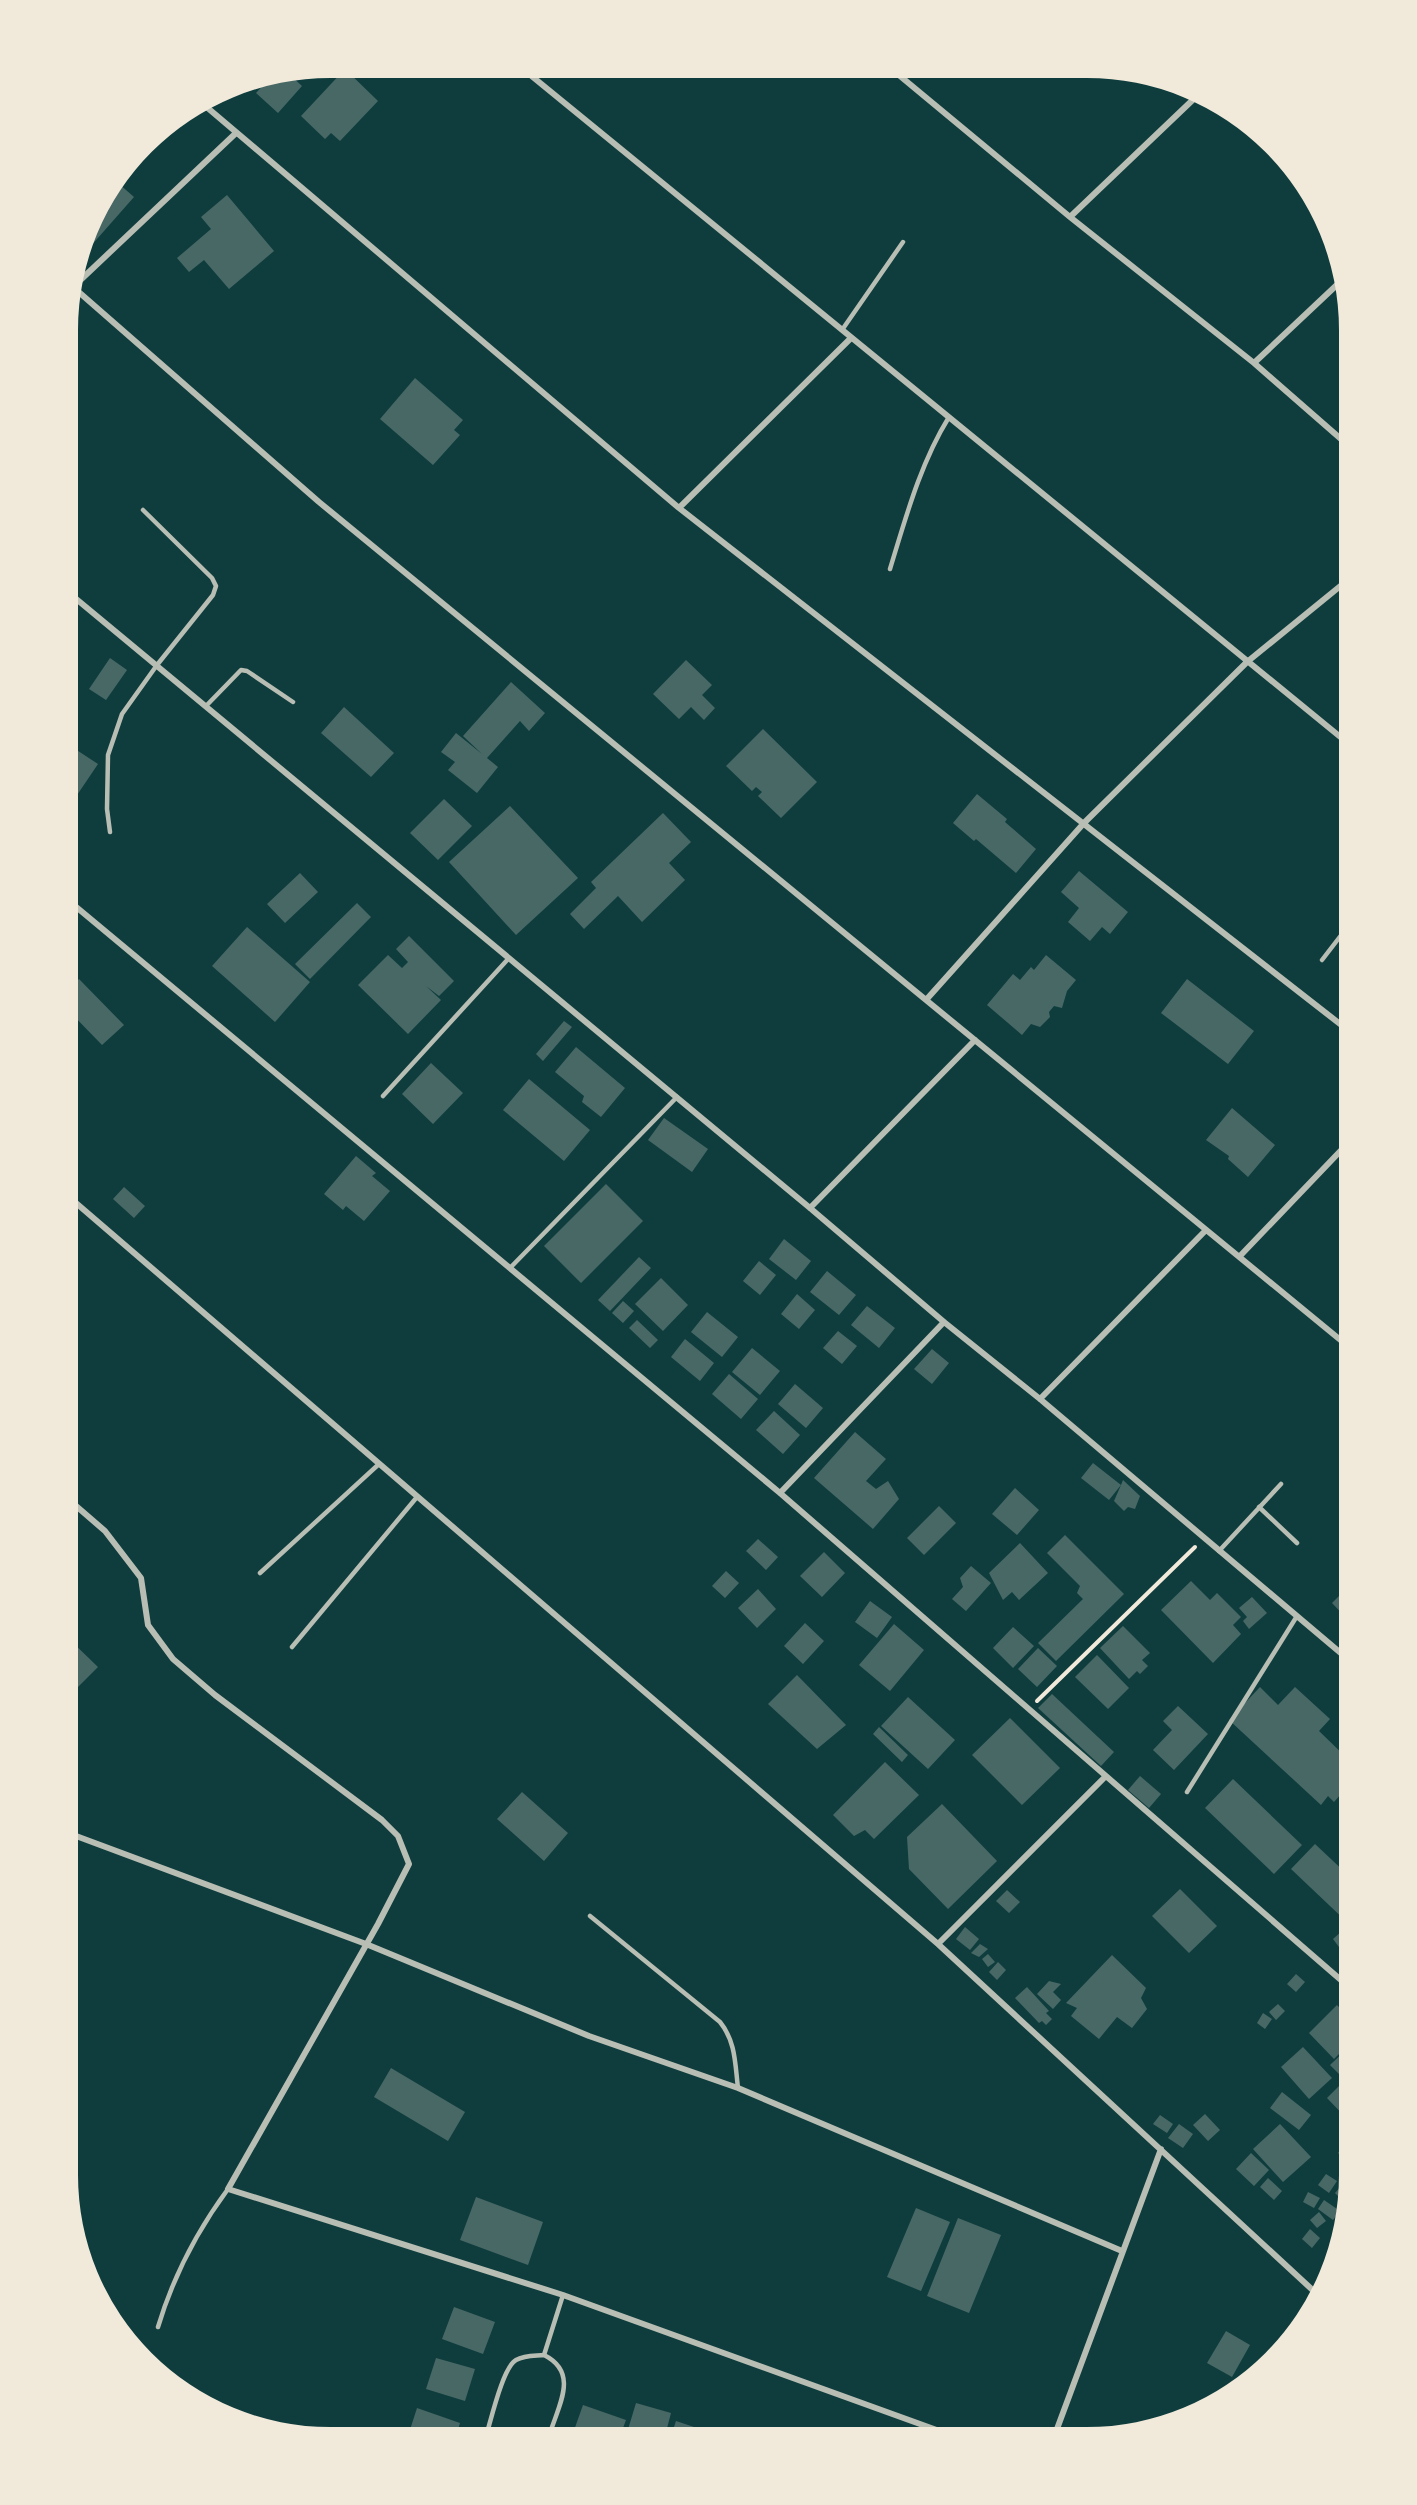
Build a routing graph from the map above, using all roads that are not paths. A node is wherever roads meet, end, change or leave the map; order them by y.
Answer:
1 (534, 78) edge
2 (902, 78) edge
3 (1192, 101) edge
4 (209, 109) edge
5 (236, 133) junction
6 (1070, 218) junction
7 (903, 243) dead end
8 (84, 276) edge
9 (1335, 287) edge
10 (81, 294) edge
11 (842, 330) junction
12 (851, 338) junction
13 (1254, 363) junction
14 (949, 417) junction
15 (1339, 437) edge
16 (678, 508) junction
17 (142, 510) dead end
18 (890, 569) dead end
19 (1339, 587) edge
20 (78, 600) edge
21 (1248, 662) junction
22 (157, 665) junction
23 (293, 702) dead end
24 (206, 706) junction
25 (1339, 736) edge
26 (1084, 823) junction
27 (110, 832) dead end
28 (78, 908) edge
29 (1339, 938) edge
30 (509, 958) junction
31 (1322, 960) dead end
32 (926, 1000) junction
33 (1339, 1023) edge
34 (975, 1040) junction
35 (383, 1096) dead end
36 (677, 1097) junction
37 (1339, 1152) edge
38 (78, 1205) edge
39 (810, 1208) junction
40 (1206, 1230) junction
41 (1240, 1256) junction
42 (510, 1268) junction
43 (944, 1322) junction
44 (1339, 1339) edge
45 (1040, 1399) junction
46 (379, 1464) junction
47 (1281, 1484) dead end
48 (780, 1493) junction
49 (417, 1497) junction
50 (78, 1507) edge
51 (1259, 1508) junction
52 (1297, 1543) dead end
53 (1220, 1551) junction
54 (260, 1573) dead end
55 (1297, 1616) junction
56 (292, 1647) dead end
57 (1339, 1652) edge
58 (1105, 1777) junction
59 (1187, 1792) dead end
60 (78, 1837) edge
61 (590, 1916) dead end
62 (366, 1944) junction
63 (938, 1944) junction
64 (1339, 1978) edge
65 (738, 2088) junction
66 (1161, 2150) junction
67 (228, 2189) junction
68 (1122, 2251) junction
69 (1311, 2289) edge
70 (563, 2295) junction
71 (158, 2327) dead end
72 (544, 2355) junction
73 (489, 2427) edge
74 (552, 2427) edge
75 (928, 2427) edge
76 (1058, 2427) edge

1 - 11 street
2 - 6 street
3 - 6 street
4 - 5 street
5 - 8 street
5 - 16 street
6 - 13 street
7 - 11 lane
9 - 13 street
10 - 32 street
11 - 12 street
12 - 14 street
12 - 16 street
13 - 15 street
14 - 18 lane
14 - 21 street
16 - 26 street
17 - 22 lane
19 - 21 street
20 - 22 street
21 - 25 street
21 - 26 street
22 - 24 street
22 - 27 lane
23 - 24 lane
24 - 30 street
26 - 32 street
26 - 33 street
28 - 42 street
29 - 31 lane
30 - 35 lane
30 - 36 street
32 - 34 street
34 - 39 street
34 - 40 street
36 - 39 street
36 - 42 lane
37 - 41 street
38 - 46 street
39 - 43 street
40 - 41 street
40 - 45 street
41 - 44 street
42 - 48 street
43 - 45 street
43 - 48 street
45 - 53 street
46 - 49 street
46 - 54 lane
47 - 51 lane
48 - 58 street
49 - 56 lane
49 - 63 street
50 - 62 street
51 - 52 lane
51 - 53 lane
53 - 55 street
55 - 57 street
55 - 59 lane
58 - 63 street
58 - 64 street
60 - 62 street
61 - 65 lane
62 - 65 street
62 - 67 street
63 - 66 street
65 - 68 street
66 - 68 street
66 - 69 street
67 - 70 street
67 - 71 lane
68 - 76 street
70 - 72 lane
70 - 75 street
72 - 73 lane
72 - 74 lane

